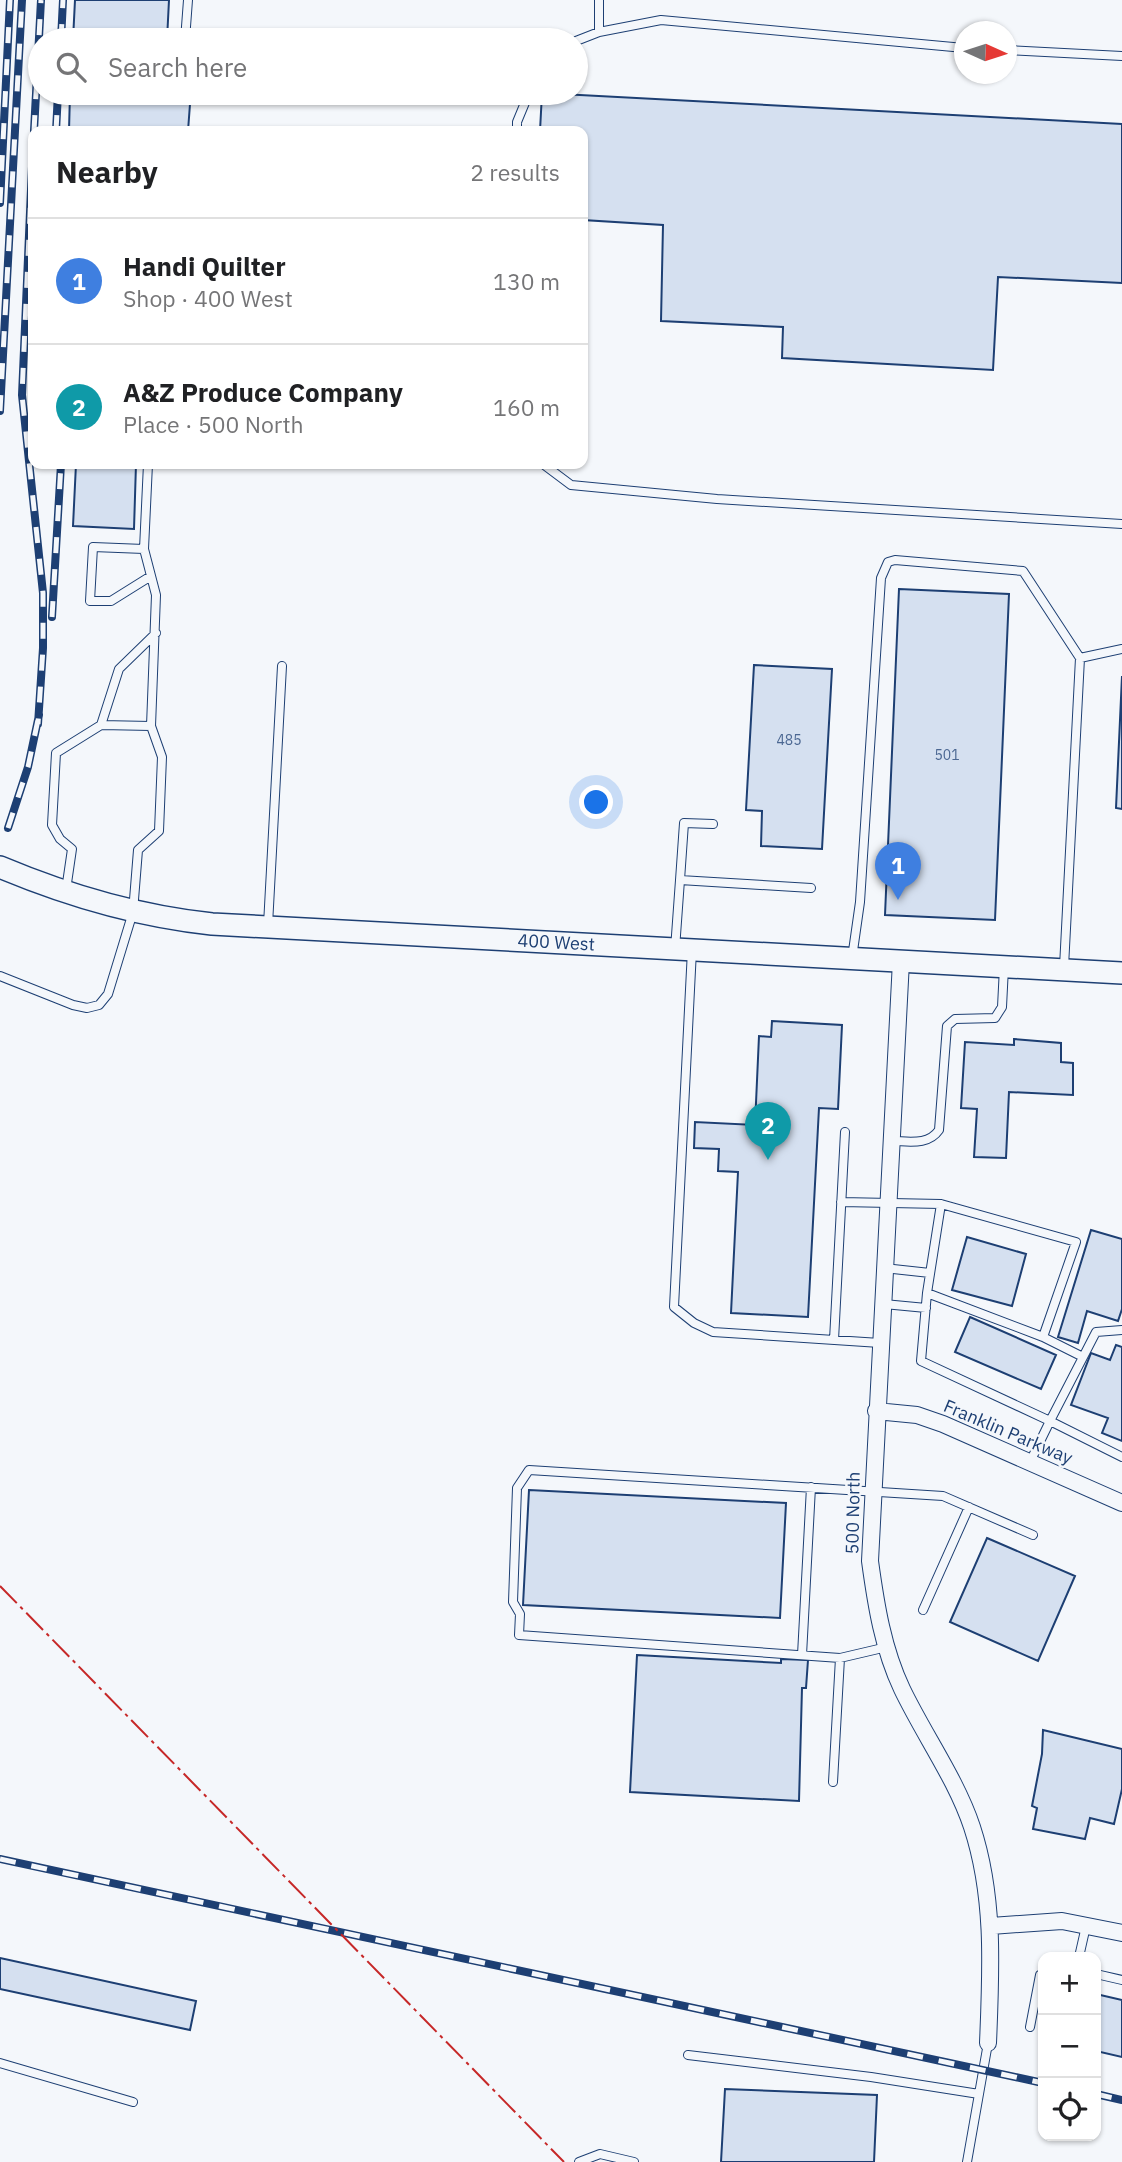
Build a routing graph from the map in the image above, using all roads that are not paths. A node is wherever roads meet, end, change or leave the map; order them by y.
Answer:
1 (188, 0) edge
2 (599, 0) edge
3 (187, 28) edge
4 (599, 32) junction
5 (588, 36) edge
6 (954, 47) edge
7 (1017, 51) edge
8 (1122, 56) edge
9 (524, 105) edge
10 (517, 126) edge
11 (148, 469) edge
12 (550, 469) edge
13 (1122, 524) edge
14 (144, 549) junction
15 (151, 576) junction
16 (156, 633) junction
17 (1122, 649) edge
18 (1080, 658) junction
19 (282, 666) dead end
20 (101, 725) junction
21 (151, 726) junction
22 (713, 824) dead end
23 (0, 867) edge
24 (680, 880) junction
25 (811, 888) dead end
26 (65, 892) junction
27 (133, 912) junction
28 (268, 928) junction
29 (684, 950) junction
30 (852, 959) junction
31 (901, 961) junction
32 (1004, 967) junction
33 (1064, 970) junction
34 (1122, 973) edge
35 (0, 976) edge
36 (845, 1132) dead end
37 (891, 1141) junction
38 (887, 1201) junction
39 (841, 1202) junction
40 (941, 1204) junction
41 (884, 1268) junction
42 (930, 1273) junction
43 (927, 1293) junction
44 (882, 1303) junction
45 (926, 1308) junction
46 (1122, 1331) edge
47 (1043, 1337) junction
48 (834, 1340) junction
49 (880, 1343) junction
50 (1083, 1357) junction
51 (876, 1411) junction
52 (1050, 1421) junction
53 (1122, 1457) edge
54 (1030, 1462) junction
55 (811, 1487) junction
56 (872, 1492) junction
57 (1122, 1503) edge
58 (969, 1507) junction
59 (1033, 1535) dead end
60 (923, 1610) dead end
61 (887, 1647) junction
62 (802, 1655) junction
63 (840, 1658) junction
64 (833, 1782) dead end
65 (991, 1926) junction
66 (1086, 1926) junction
67 (1122, 1933) edge
68 (1080, 1952) edge
69 (1101, 1975) edge
70 (1122, 1980) edge
71 (1038, 1985) edge
72 (1030, 2027) dead end
73 (988, 2043) joint
74 (688, 2054) dead end
75 (0, 2063) edge
76 (979, 2094) junction
77 (133, 2102) dead end
78 (579, 2162) edge
79 (634, 2162) edge
80 (967, 2162) edge

1 - 3 lane
2 - 4 lane
4 - 5 lane
4 - 6 lane
7 - 8 lane
9 - 10 lane
11 - 14 lane
12 - 13 lane
14 - 15 lane
14 - 15 lane
15 - 16 lane
16 - 20 lane
16 - 21 lane
17 - 18 lane
18 - 30 lane
18 - 33 lane
19 - 28 lane
20 - 21 lane
20 - 26 lane
21 - 27 lane
22 - 24 lane
23 - 26 street, 400 West
24 - 25 lane
24 - 29 lane
26 - 27 street, 400 West
27 - 28 street, 400 West
27 - 35 lane
28 - 29 street, 400 West
29 - 30 street, 400 West
29 - 48 lane
30 - 31 street, 400 West
31 - 32 street, 400 West
31 - 37 street, 500 North
32 - 33 street, 400 West
32 - 37 lane
33 - 34 street, 400 West
36 - 39 lane
37 - 38 street, 500 North
38 - 39 lane
38 - 40 lane
38 - 41 street, 500 North
39 - 48 lane
40 - 42 lane
40 - 47 lane
41 - 42 lane
41 - 44 street, 500 North
42 - 43 lane
43 - 45 lane
43 - 47 lane
44 - 45 lane
44 - 49 street, 500 North
45 - 52 lane
46 - 50 lane
47 - 50 lane
48 - 49 lane
49 - 51 street, 500 North
50 - 52 lane
51 - 54 street, Franklin Parkway
51 - 56 street, 500 North
52 - 53 lane
52 - 54 lane
54 - 57 street, Franklin Parkway
55 - 56 lane
55 - 62 lane
55 - 62 lane
56 - 58 lane
56 - 61 street, 500 North
58 - 59 lane
58 - 60 lane
61 - 63 lane
61 - 65 street, 500 North
62 - 63 lane
63 - 64 lane
65 - 66 street
65 - 73 street, 500 North
66 - 67 street
66 - 68 lane
69 - 70 lane
71 - 72 lane
73 - 76 lane
74 - 76 lane
75 - 77 lane
76 - 80 lane
78 - 79 lane

